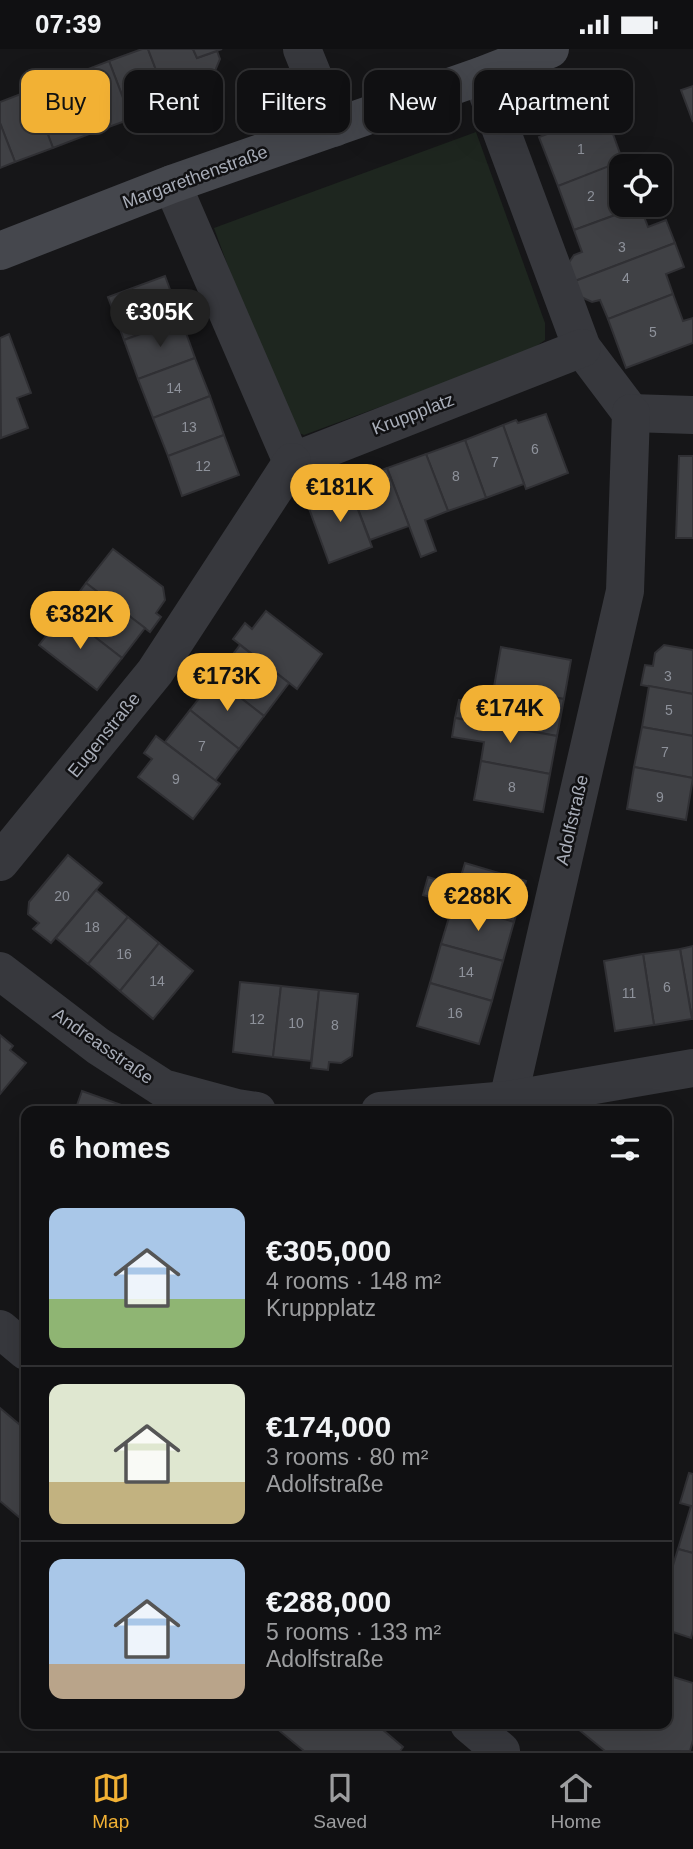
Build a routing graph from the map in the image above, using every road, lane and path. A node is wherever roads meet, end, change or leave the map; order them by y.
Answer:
1 (302, 49) edge
2 (550, 49) edge
3 (311, 70) edge
4 (496, 70) edge
5 (474, 78) edge
6 (350, 122) edge
7 (320, 133) edge
8 (502, 133) edge
9 (172, 184) junction
10 (0, 251) edge
11 (582, 348) junction
12 (631, 413) junction
13 (693, 415) edge
14 (292, 462) junction
15 (0, 862) edge
16 (0, 971) edge
17 (693, 1067) edge
18 (508, 1100) junction
19 (230, 1106) edge
20 (438, 1106) edge
21 (0, 1329) edge
22 (21, 1347) edge
23 (475, 1729) edge
24 (501, 1751) edge

1 - 3 street
2 - 4 main road, Margarethenstraße
5 - 6 main road, Margarethenstraße
7 - 9 main road, Margarethenstraße
8 - 11 street
9 - 10 main road, Margarethenstraße
9 - 14 street
11 - 12 street
11 - 14 street, Kruppplatz
12 - 13 street
12 - 18 street, Adolfstraße
14 - 15 street, Eugenstraße
16 - 19 street, Andreasstraße
17 - 18 street
18 - 20 street
21 - 22 street
23 - 24 street

